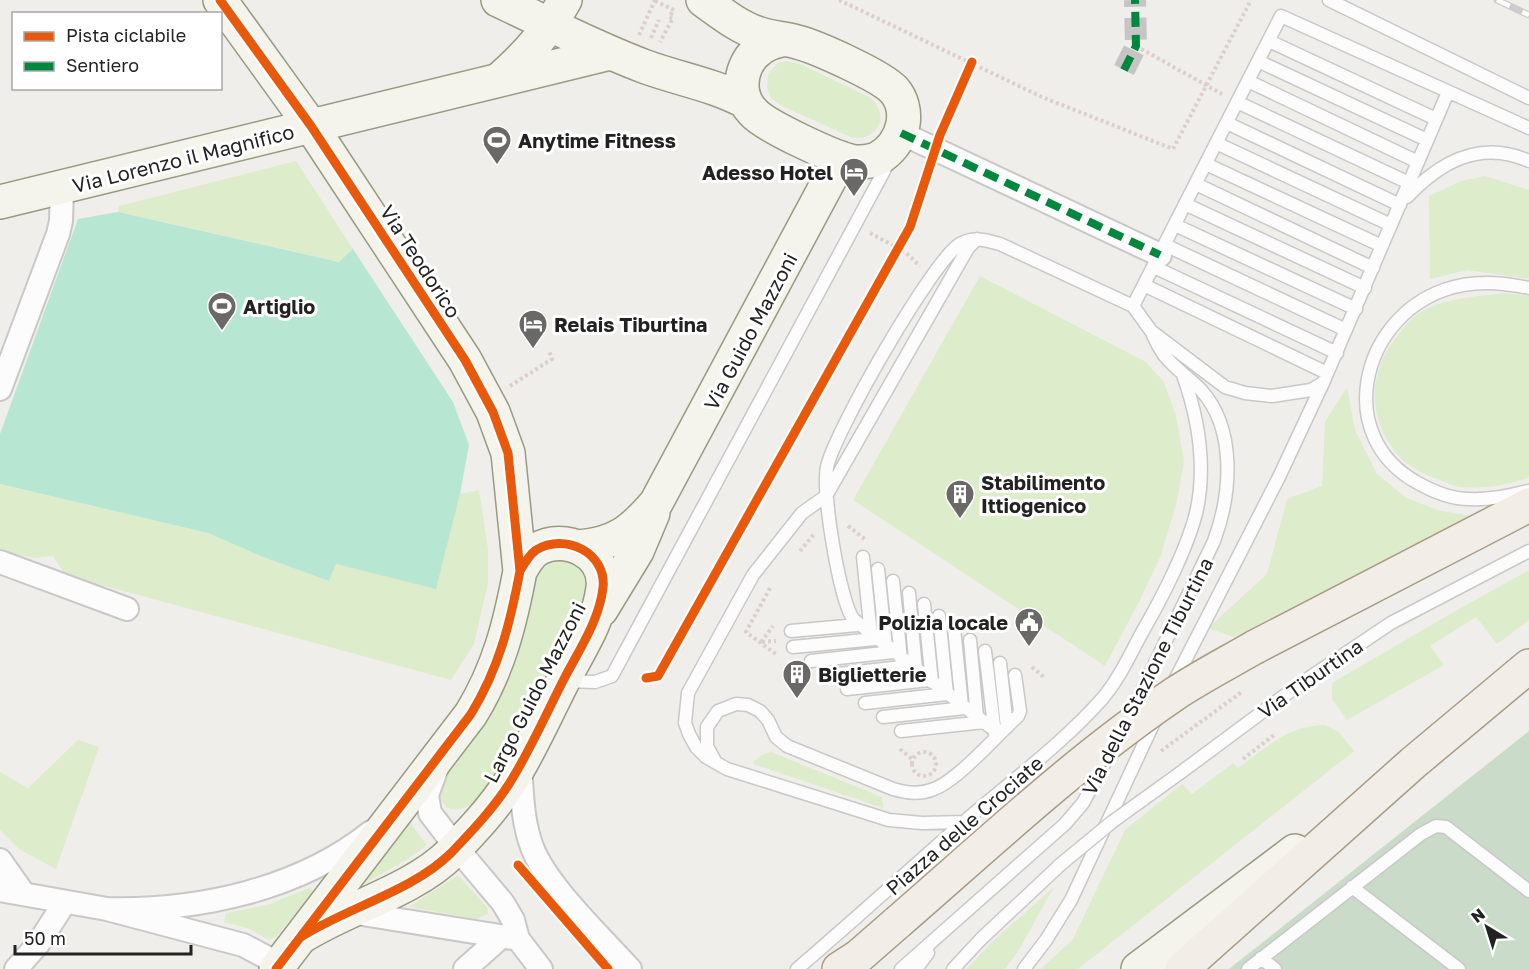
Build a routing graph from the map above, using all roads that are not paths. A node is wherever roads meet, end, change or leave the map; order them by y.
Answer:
1 (220, 0) edge
2 (498, 0) edge
3 (703, 0) edge
4 (1329, 0) edge
5 (558, 12) edge
6 (781, 40) junction
7 (1269, 40) junction
8 (610, 53) junction
9 (1258, 62) junction
10 (500, 79) junction
11 (1248, 81) junction
12 (1448, 92) junction
13 (1529, 98) edge
14 (746, 102) junction
15 (1237, 102) junction
16 (1436, 119) junction
17 (1227, 123) junction
18 (311, 126) junction
19 (1529, 128) edge
20 (896, 140) junction
21 (1427, 140) junction
22 (1216, 143) junction
23 (841, 158) junction
24 (1529, 161) edge
25 (1418, 162) junction
26 (1206, 164) junction
27 (1409, 183) junction
28 (1196, 184) junction
29 (62, 188) junction
30 (0, 202) edge
31 (1185, 204) junction
32 (1400, 205) junction
33 (1175, 225) junction
34 (1391, 225) junction
35 (977, 239) junction
36 (1382, 246) junction
37 (1159, 256) junction
38 (1373, 268) junction
39 (1144, 285) junction
40 (1365, 288) junction
41 (1529, 288) edge
42 (1133, 306) junction
43 (1356, 309) junction
44 (1346, 330) junction
45 (1151, 331) junction
46 (1337, 353) junction
47 (1183, 374) junction
48 (1325, 378) junction
49 (0, 388) edge
50 (1529, 491) edge
51 (826, 496) junction
52 (656, 503) junction
53 (1529, 505) edge
54 (578, 547) junction
55 (1529, 550) edge
56 (863, 557) dead end
57 (0, 562) edge
58 (878, 569) dead end
59 (520, 571) junction
60 (893, 581) dead end
61 (909, 592) dead end
62 (924, 604) dead end
63 (127, 609) dead end
64 (939, 616) dead end
65 (597, 617) junction
66 (857, 624) junction
67 (954, 628) dead end
68 (791, 632) dead end
69 (873, 637) junction
70 (970, 640) dead end
71 (793, 647) dead end
72 (985, 651) dead end
73 (902, 659) junction
74 (811, 661) dead end
75 (1000, 663) dead end
76 (1529, 666) edge
77 (1120, 672) joint
78 (829, 675) dead end
79 (1015, 675) dead end
80 (563, 681) junction
81 (931, 681) junction
82 (847, 689) dead end
83 (947, 694) junction
84 (865, 703) dead end
85 (964, 707) junction
86 (883, 717) dead end
87 (987, 727) junction
88 (1007, 727) junction
89 (901, 730) dead end
90 (451, 740) junction
91 (1413, 763) junction
92 (520, 764) junction
93 (727, 769) junction
94 (395, 812) junction
95 (965, 822) junction
96 (456, 847) junction
97 (0, 860) edge
98 (1352, 887) junction
99 (0, 890) edge
100 (1529, 891) edge
101 (24, 894) junction
102 (64, 902) junction
103 (106, 909) junction
104 (348, 911) junction
105 (943, 933) junction
106 (301, 937) junction
107 (509, 938) junction
108 (1261, 958) junction
109 (848, 965) edge
110 (278, 967) edge
111 (16, 969) edge
112 (465, 969) edge
113 (541, 969) edge
114 (630, 969) edge
115 (797, 969) edge
116 (901, 969) edge
117 (916, 969) edge
118 (953, 969) edge
119 (1024, 969) edge
120 (1138, 969) edge
121 (1182, 969) edge
122 (1248, 969) edge
123 (1275, 969) edge
124 (1459, 969) edge

1 - 18 street, Via Teodorico
2 - 5 street
3 - 6 street
4 - 13 lane
5 - 8 street
5 - 10 street
6 - 14 street
6 - 20 street
7 - 9 lane
7 - 12 lane
7 - 16 lane
8 - 10 street, Via Lorenzo il Magnifico
8 - 14 street
9 - 11 lane
9 - 21 lane
10 - 18 street, Via Lorenzo il Magnifico
11 - 15 lane
11 - 25 lane
12 - 16 lane
12 - 19 lane
14 - 23 street
15 - 17 lane
15 - 27 lane
16 - 21 lane
17 - 22 lane
17 - 32 lane
18 - 29 street, Via Lorenzo il Magnifico
18 - 59 street, Via Teodorico
20 - 23 street
20 - 37 street
20 - 80 lane
21 - 25 lane
22 - 26 lane
22 - 34 lane
23 - 52 street, Via Guido Mazzoni
24 - 32 lane
25 - 27 lane
26 - 28 lane
26 - 36 lane
27 - 32 lane
28 - 31 lane
28 - 38 lane
29 - 30 street, Via Lorenzo il Magnifico
29 - 49 street
31 - 33 lane
31 - 40 lane
32 - 34 lane
33 - 37 lane
33 - 43 lane
34 - 36 lane
35 - 42 lane
35 - 51 lane
35 - 51 lane
36 - 38 lane
37 - 39 lane
37 - 44 lane
37 - 46 lane
38 - 40 lane
39 - 42 lane
39 - 48 lane
40 - 43 lane
41 - 50 lane
42 - 45 lane
43 - 44 lane
44 - 46 lane
45 - 47 lane, Via della Stazione Tiburtina
45 - 48 lane
46 - 48 lane
47 - 77 lane, Via della Stazione Tiburtina
47 - 105 lane, Via della Stazione Tiburtina
48 - 119 lane
51 - 66 lane
51 - 93 lane
52 - 54 street, Via Guido Mazzoni
52 - 65 street, Via Guido Mazzoni
53 - 109 main road, bridge
54 - 59 street
54 - 65 street, Largo Guido Mazzoni
55 - 118 lane, Via Tiburtina, bridge
56 - 69 lane
57 - 63 street
58 - 73 lane
59 - 90 street
60 - 73 lane
61 - 73 lane
62 - 81 lane
64 - 83 lane
65 - 80 street, Largo Guido Mazzoni
66 - 68 lane
66 - 69 lane
67 - 85 lane
69 - 71 lane
69 - 73 lane
70 - 87 lane
72 - 87 lane
73 - 74 lane
73 - 78 lane
73 - 81 lane
75 - 88 lane
76 - 91 main road
77 - 95 lane, Piazza delle Crociate
79 - 88 lane
80 - 92 street, Largo Guido Mazzoni
81 - 82 lane
81 - 83 lane
83 - 84 lane
83 - 85 lane
85 - 86 lane
85 - 87 lane
87 - 88 lane
87 - 89 lane
87 - 93 lane
90 - 94 street
90 - 96 street
91 - 120 street
91 - 121 main road
92 - 96 street, Largo Guido Mazzoni
92 - 114 street
93 - 95 lane
94 - 103 street
94 - 106 street
95 - 115 lane, Piazza delle Crociate
96 - 104 street, Largo Guido Mazzoni
96 - 107 street
97 - 101 street
98 - 100 lane
98 - 108 lane
98 - 124 lane
99 - 101 street
101 - 102 street
102 - 103 street
102 - 111 street
103 - 110 street
104 - 106 street, Largo Guido Mazzoni
104 - 107 street
105 - 116 lane, Via della Stazione Tiburtina
105 - 117 lane, Via della Stazione Tiburtina
106 - 110 street
107 - 112 street
107 - 113 street
108 - 122 lane
108 - 123 lane

